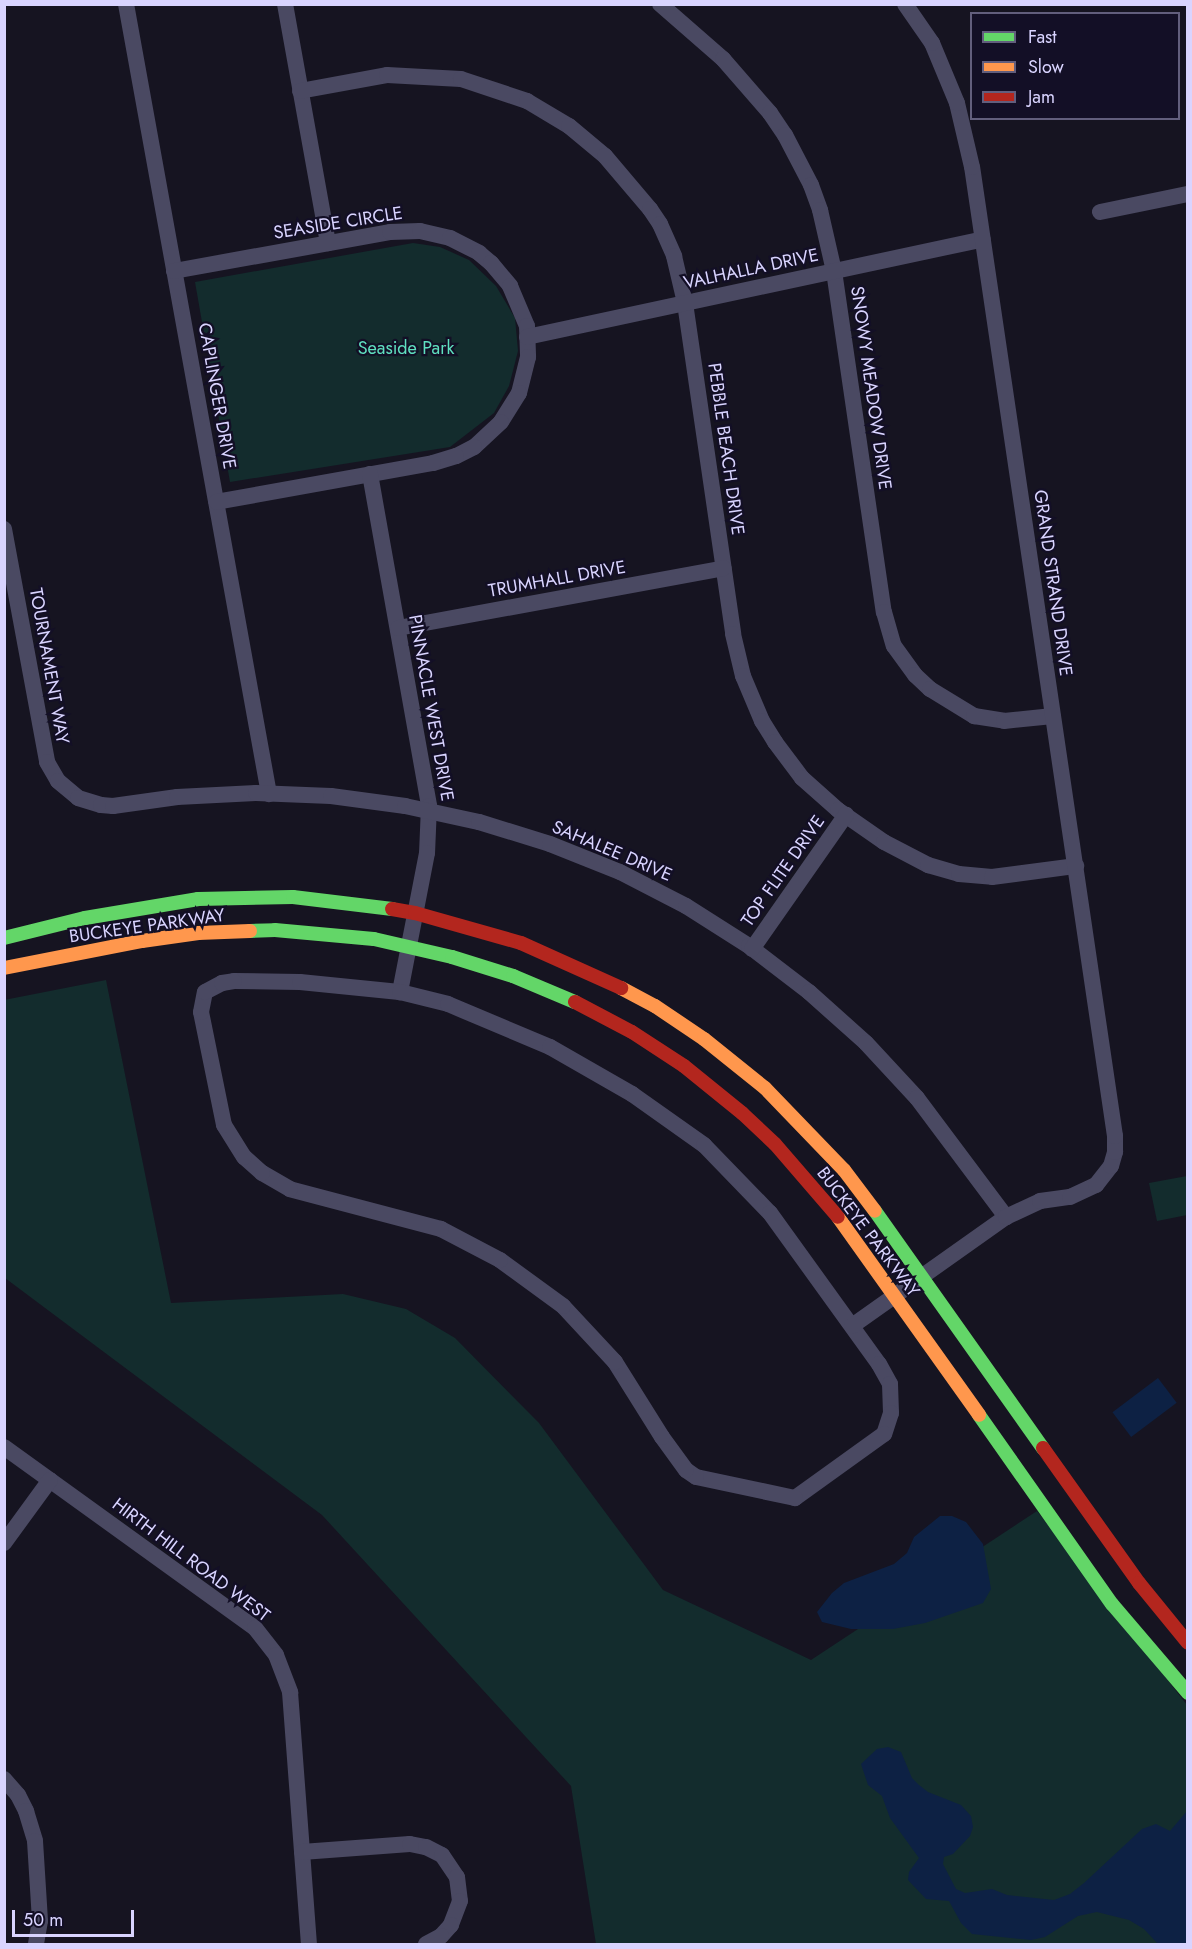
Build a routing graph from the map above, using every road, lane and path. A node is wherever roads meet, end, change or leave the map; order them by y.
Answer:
1 (126, 4) edge
2 (285, 4) edge
3 (660, 4) edge
4 (905, 4) edge
5 (300, 91) junction
6 (1188, 194) edge
7 (1100, 212) dead end
8 (982, 239) junction
9 (328, 243) junction
10 (174, 271) junction
11 (834, 271) junction
12 (685, 303) junction
13 (527, 337) junction
14 (370, 474) junction
15 (216, 502) junction
16 (4, 529) edge
17 (723, 568) junction
18 (398, 628) junction
19 (1053, 716) junction
20 (269, 794) junction
21 (78, 798) joint
22 (429, 811) junction
23 (846, 815) junction
24 (1076, 866) junction
25 (415, 913) junction
26 (4, 938) edge
27 (408, 948) junction
28 (752, 949) junction
29 (4, 968) edge
30 (400, 992) junction
31 (1006, 1217) junction
32 (921, 1278) junction
33 (894, 1297) junction
34 (852, 1326) junction
35 (4, 1447) edge
36 (50, 1480) junction
37 (4, 1543) edge
38 (1188, 1643) edge
39 (1188, 1693) edge
40 (4, 1779) edge
41 (302, 1859) junction
42 (36, 1944) edge
43 (309, 1944) edge
44 (426, 1944) edge

1 - 10 street, CAPLINGER DRIVE
2 - 5 street
3 - 11 street, SNOWY MEADOW DRIVE
4 - 8 street, GRAND STRAND DRIVE
5 - 9 street
5 - 12 street, PEBBLE BEACH DRIVE
6 - 7 street
8 - 11 street, VALHALLA DRIVE
8 - 19 street, GRAND STRAND DRIVE
9 - 10 street, SEASIDE CIRCLE
9 - 13 street, SEASIDE CIRCLE
10 - 15 street, CAPLINGER DRIVE
11 - 12 street, VALHALLA DRIVE
11 - 19 street, SNOWY MEADOW DRIVE
12 - 13 street, VALHALLA DRIVE
12 - 17 street, PEBBLE BEACH DRIVE
13 - 14 street, SEASIDE CIRCLE
14 - 15 street, SEASIDE CIRCLE
14 - 18 street, PINNACLE WEST DRIVE
15 - 20 street, CAPLINGER DRIVE
16 - 21 street, TOURNAMENT WAY
17 - 18 street, TRUMHALL DRIVE
17 - 23 street, PEBBLE BEACH DRIVE
18 - 22 street, PINNACLE WEST DRIVE
19 - 24 street, GRAND STRAND DRIVE
20 - 21 street, SAHALEE DRIVE
20 - 22 street, SAHALEE DRIVE
22 - 25 street, PINNACLE WEST DRIVE
22 - 28 street, SAHALEE DRIVE
23 - 24 street, PEBBLE BEACH DRIVE
23 - 28 street, TOP FLITE DRIVE
24 - 31 street, GRAND STRAND DRIVE
25 - 26 street, BUCKEYE PARKWAY
25 - 27 street, PINNACLE WEST DRIVE
25 - 32 street, BUCKEYE PARKWAY
27 - 29 street, BUCKEYE PARKWAY
27 - 30 street, PINNACLE WEST DRIVE
27 - 33 street, BUCKEYE PARKWAY
28 - 31 street, SAHALEE DRIVE
30 - 34 street
30 - 34 street
31 - 32 street
32 - 33 street
32 - 38 street, BUCKEYE PARKWAY
33 - 34 street
33 - 39 street, BUCKEYE PARKWAY
35 - 36 street, HIRTH HILL ROAD WEST
36 - 37 street
36 - 41 street, HIRTH HILL ROAD WEST
40 - 42 street
41 - 43 street, HIRTH HILL ROAD WEST
41 - 44 street

